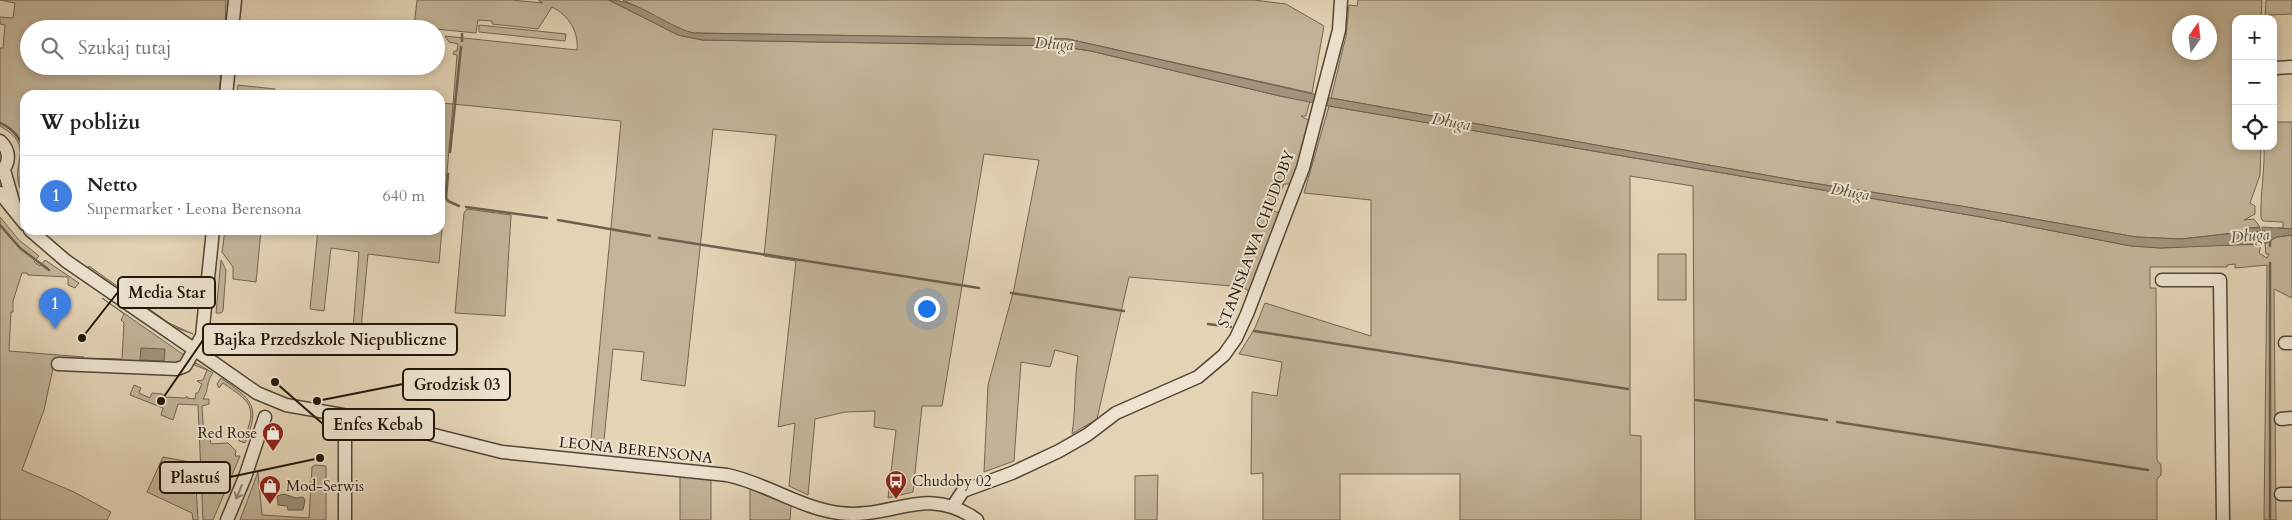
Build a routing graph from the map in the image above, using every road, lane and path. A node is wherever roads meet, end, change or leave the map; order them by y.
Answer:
1 (235, 0) edge
2 (1341, 0) edge
3 (233, 20) edge
4 (2292, 67) edge
5 (2277, 68) edge
6 (228, 75) edge
7 (227, 90) edge
8 (0, 141) edge
9 (2, 171) edge
10 (0, 193) edge
11 (16, 212) junction
12 (20, 217) edge
13 (36, 235) edge
14 (213, 235) edge
15 (2162, 280) dead end
16 (195, 350) junction
17 (58, 364) dead end
18 (257, 393) junction
19 (286, 405) junction
20 (265, 417) junction
21 (345, 417) junction
22 (953, 506) junction
23 (227, 520) edge
24 (345, 520) edge
25 (977, 520) edge
26 (2223, 520) edge

1 - 3 street
2 - 22 street, STANISŁAWA CHUDOBY
4 - 5 street
6 - 7 street
8 - 9 street
9 - 11 street
10 - 11 street
11 - 12 street
13 - 16 street, LEONA BERENSONA
14 - 16 street
15 - 26 street
16 - 17 street
16 - 18 street, LEONA BERENSONA
18 - 19 street, LEONA BERENSONA
18 - 20 street
19 - 20 street
19 - 21 street, LEONA BERENSONA
20 -> 23 street
21 - 22 street, LEONA BERENSONA
21 - 24 street
22 - 25 street, LEONA BERENSONA

